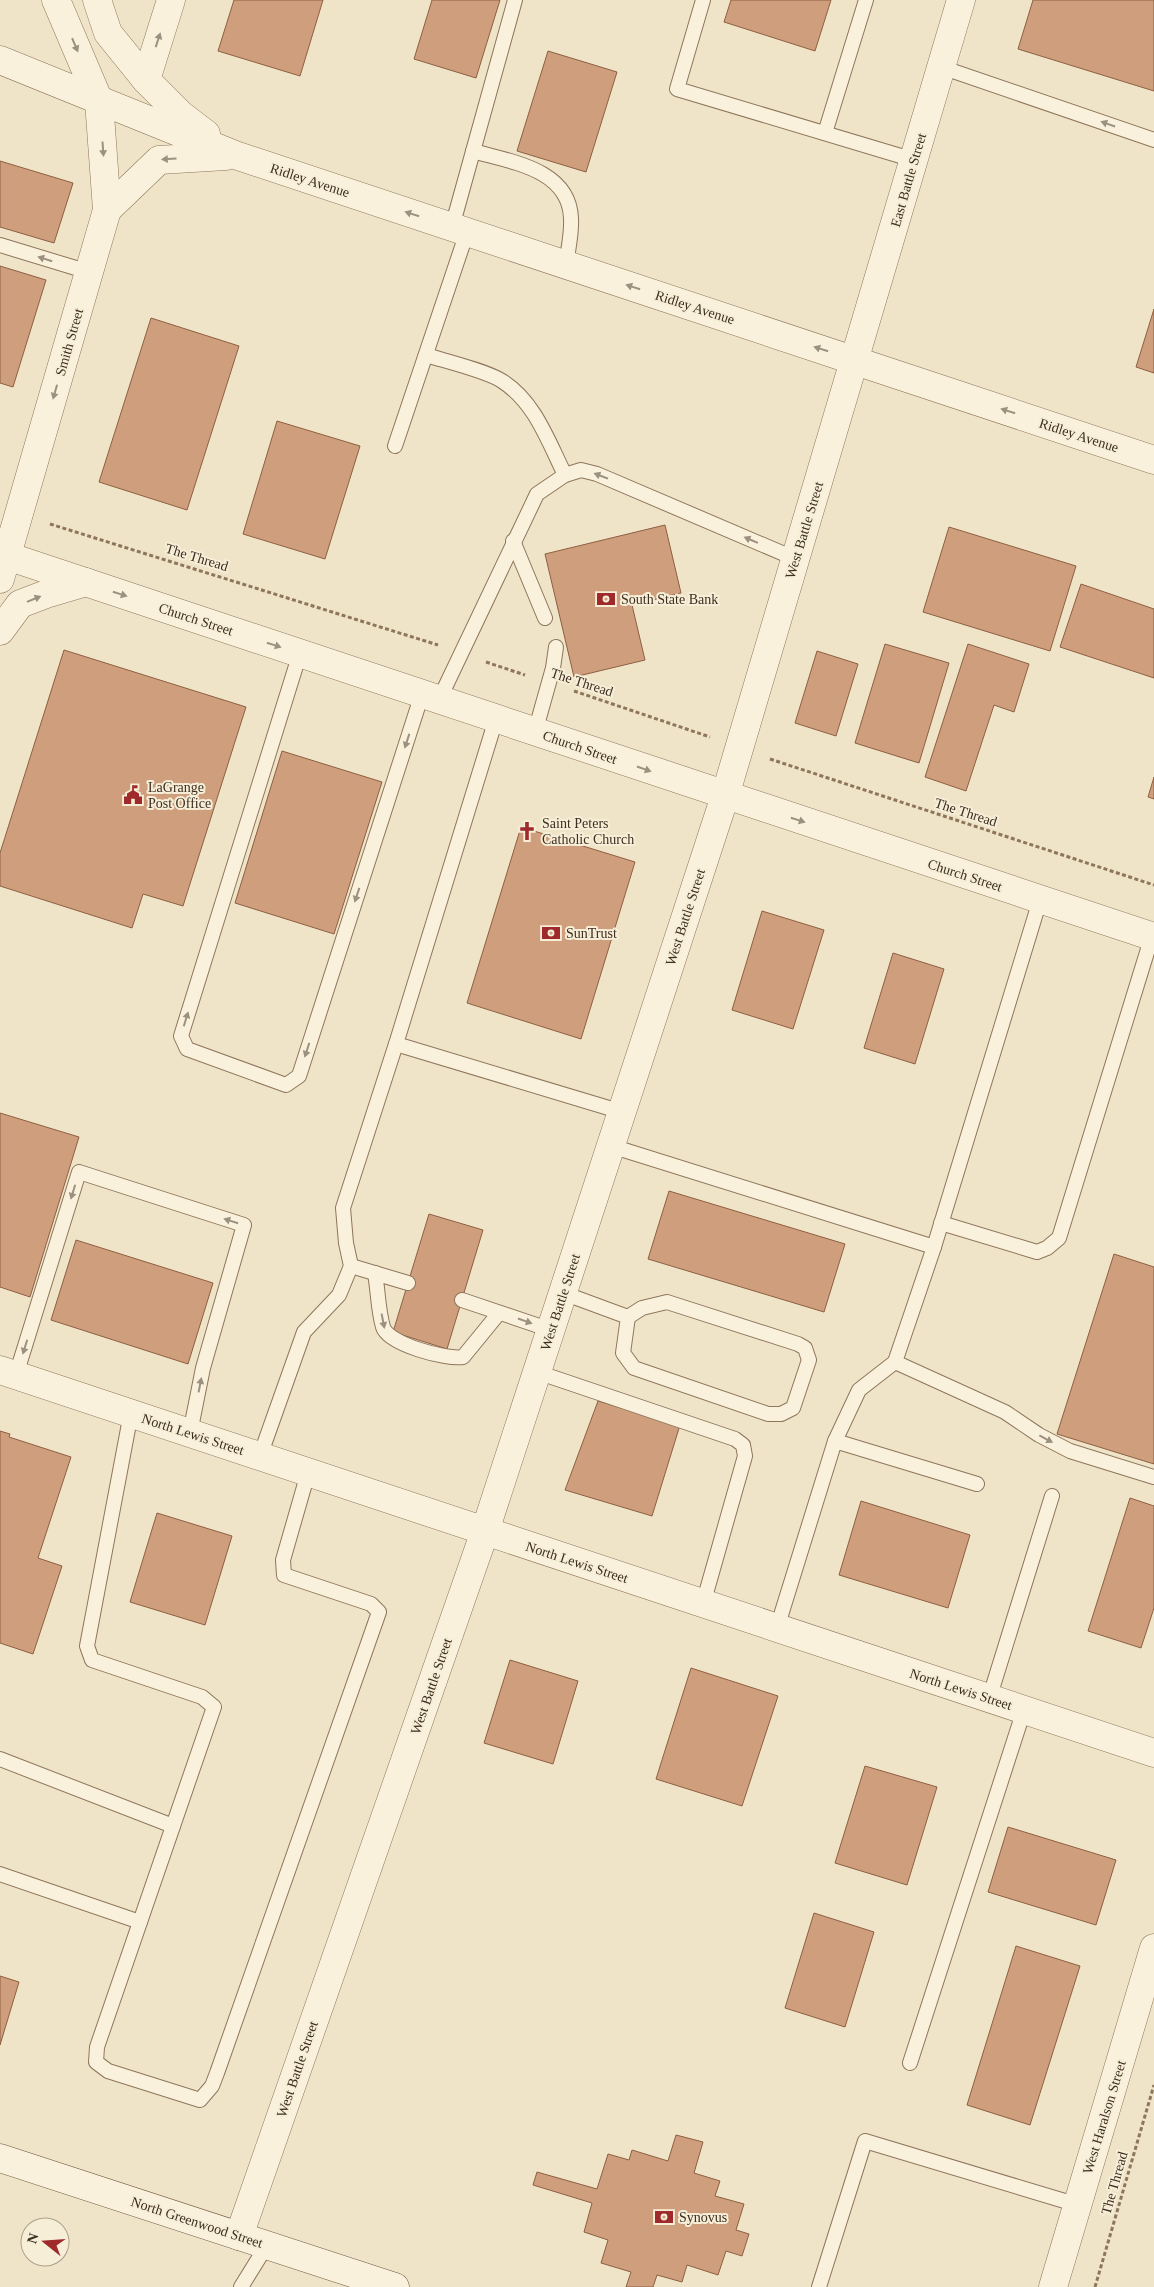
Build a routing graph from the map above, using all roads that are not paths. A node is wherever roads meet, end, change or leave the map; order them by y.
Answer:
1 (56, 0) edge
2 (97, 0) edge
3 (171, 0) edge
4 (516, 0) edge
5 (704, 0) edge
6 (866, 0) edge
7 (961, 0) edge
8 (0, 60) edge
9 (941, 67) junction
10 (146, 80) junction
11 (99, 101) junction
12 (825, 133) junction
13 (1154, 140) edge
14 (474, 152) junction
15 (235, 155) junction
16 (914, 160) junction
17 (107, 210) junction
18 (459, 230) junction
19 (0, 245) edge
20 (566, 265) junction
21 (89, 272) junction
22 (426, 355) junction
23 (855, 360) junction
24 (395, 446) dead end
25 (1154, 460) edge
26 (565, 475) junction
27 (514, 541) junction
28 (796, 559) junction
29 (2, 563) edge
30 (86, 582) junction
31 (545, 618) dead end
32 (0, 631) edge
33 (556, 647) dead end
34 (300, 654) junction
35 (431, 697) junction
36 (496, 719) junction
37 (535, 732) junction
38 (725, 796) junction
39 (1040, 900) junction
40 (1153, 937) edge
41 (396, 1044) junction
42 (622, 1112) junction
43 (611, 1146) junction
44 (941, 1223) junction
45 (934, 1247) junction
46 (351, 1266) junction
47 (375, 1273) junction
48 (408, 1283) dead end
49 (563, 1293) junction
50 (462, 1300) dead end
51 (499, 1312) junction
52 (628, 1317) junction
53 (551, 1330) junction
54 (895, 1362) junction
55 (537, 1372) junction
56 (8, 1373) edge
57 (131, 1414) junction
58 (190, 1433) junction
59 (835, 1442) junction
60 (260, 1456) junction
61 (308, 1472) junction
62 (1154, 1477) edge
63 (977, 1484) dead end
64 (1052, 1496) dead end
65 (486, 1531) junction
66 (703, 1604) junction
67 (776, 1628) junction
68 (989, 1699) junction
69 (1024, 1710) junction
70 (1154, 1753) edge
71 (0, 1759) edge
72 (173, 1826) junction
73 (0, 1874) edge
74 (140, 1922) junction
75 (1154, 1948) edge
76 (910, 2063) dead end
77 (0, 2158) edge
78 (1078, 2204) junction
79 (239, 2236) junction
80 (267, 2245) junction
81 (241, 2287) edge
82 (394, 2287) edge
83 (819, 2287) edge
84 (1053, 2287) edge

1 -> 11 street, Smith Street
2 - 10 street, Ridley Avenue
10 -> 3 street
4 - 14 lane
5 - 12 lane
6 - 12 lane
7 - 9 street, East Battle Street
8 - 11 street, Ridley Avenue
13 -> 9 lane
9 - 16 street, East Battle Street
10 - 15 street, Ridley Avenue
11 - 15 street, Ridley Avenue
11 -> 17 street, Smith Street
12 - 16 lane
14 - 18 lane
14 - 20 lane
15 -> 17 street, Ridley Avenue
18 -> 15 street, Ridley Avenue
16 - 23 street, East Battle Street
17 - 21 street, Smith Street
18 - 20 street, Ridley Avenue
18 - 22 lane
21 -> 19 lane
23 -> 20 street, Ridley Avenue
21 -> 29 street, Smith Street
22 - 24 lane
22 - 26 lane
25 -> 23 street, Ridley Avenue
23 - 28 street, West Battle Street
26 - 27 lane
28 -> 26 lane
27 - 31 lane
27 - 35 lane
28 - 38 street, West Battle Street
29 - 30 street, Church Street
32 -> 30 street
30 -> 34 street, Church Street
33 - 37 lane
34 - 35 street, Church Street
35 -> 34 lane
35 - 36 street, Church Street
36 - 37 street, Church Street
36 - 41 lane
37 -> 38 street, Church Street
38 -> 39 street, Church Street
38 - 42 street, West Battle Street
39 - 40 street, Church Street
39 - 44 lane
40 - 44 lane
41 - 42 lane
41 - 46 lane
42 - 43 street, West Battle Street
43 - 45 lane
43 - 49 street, West Battle Street
44 - 45 lane
45 - 54 lane
46 - 47 lane
46 - 60 lane
47 - 48 lane
47 -> 51 lane
49 - 52 lane
49 - 53 street, West Battle Street
50 - 51 lane
51 -> 53 lane
52 - 52 lane
53 - 55 street, West Battle Street
54 - 59 lane
54 -> 62 lane
55 - 65 street, West Battle Street
55 - 66 lane
56 - 57 street, North Lewis Street
58 -> 56 lane
57 - 58 street, North Lewis Street
57 - 72 lane
58 - 60 street, North Lewis Street
59 - 63 lane
59 - 67 lane
60 - 61 street, North Lewis Street
61 - 65 street, North Lewis Street
61 - 74 lane
64 - 68 lane
65 - 66 street, North Lewis Street
65 - 79 street, West Battle Street
66 - 67 street, North Lewis Street
67 - 68 street, North Lewis Street
68 - 69 street, North Lewis Street
69 - 70 street, North Lewis Street
69 - 76 lane
71 - 72 lane
72 - 74 lane
73 - 74 lane
75 - 78 street, West Haralson Street
77 - 79 street, North Greenwood Street
78 - 83 lane
78 - 84 street, West Haralson Street
79 - 80 street, North Greenwood Street
80 - 81 lane
80 - 82 street, North Greenwood Street

